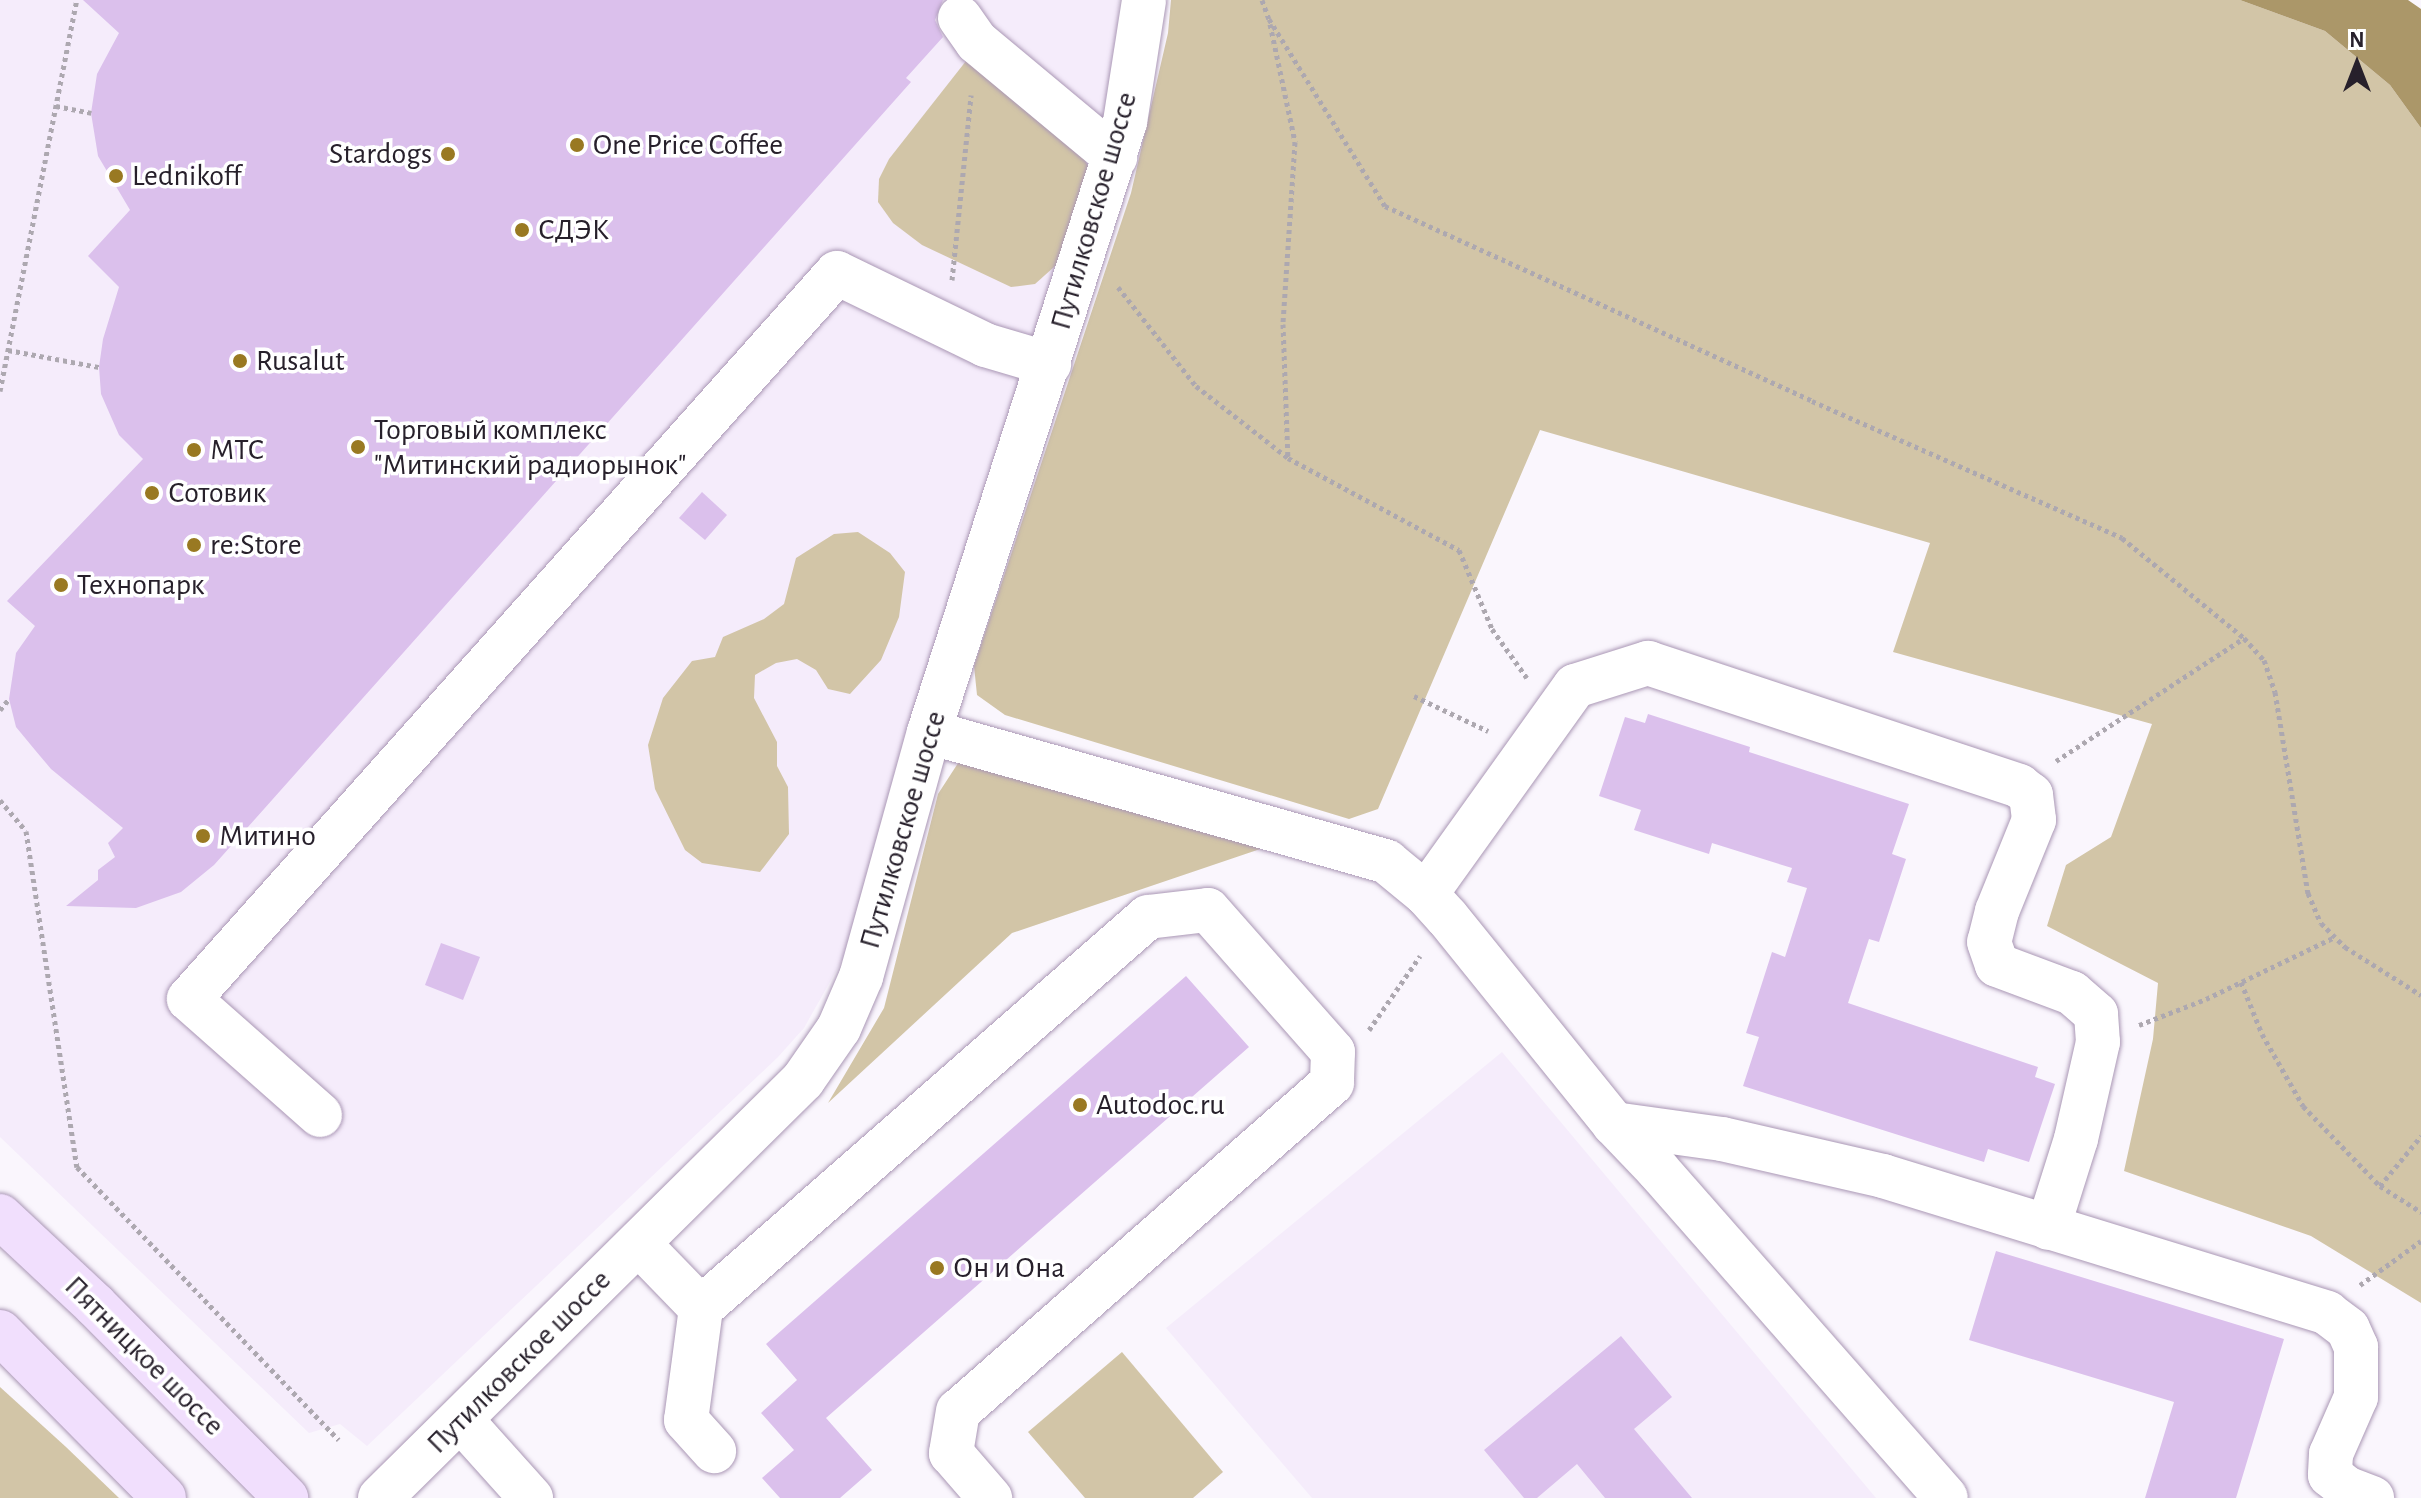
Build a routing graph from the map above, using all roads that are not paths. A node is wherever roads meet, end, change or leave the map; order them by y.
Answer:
1 (1144, 0) edge
2 (968, 30) road end
3 (1115, 157) junction
4 (1049, 364) junction
5 (929, 732) junction
6 (1436, 906) junction
7 (320, 1115) dead end
8 (1614, 1124) junction
9 (0, 1216) edge
10 (2048, 1228) junction
11 (639, 1244) junction
12 (701, 1308) junction
13 (0, 1332) edge
14 (461, 1420) junction
15 (714, 1451) dead end
16 (164, 1498) edge
17 (286, 1498) edge
18 (380, 1498) edge
19 (531, 1498) edge
20 (990, 1498) edge
21 (1946, 1498) edge
22 (2372, 1498) edge

1 - 3 street, Путилковское шоссе
2 - 3 street
3 - 4 street, Путилковское шоссе
4 - 5 street, Путилковское шоссе
4 - 7 street
5 - 6 street
5 - 11 street, Путилковское шоссе
6 - 8 street
6 - 10 street
8 - 10 street
8 - 21 street
9 - 17 main road, Пятницкое шоссе
10 - 22 street
11 - 12 street
11 - 14 street, Путилковское шоссе
12 - 15 street
12 - 20 street
13 - 16 main road
14 - 18 street, Путилковское шоссе
14 - 19 street

